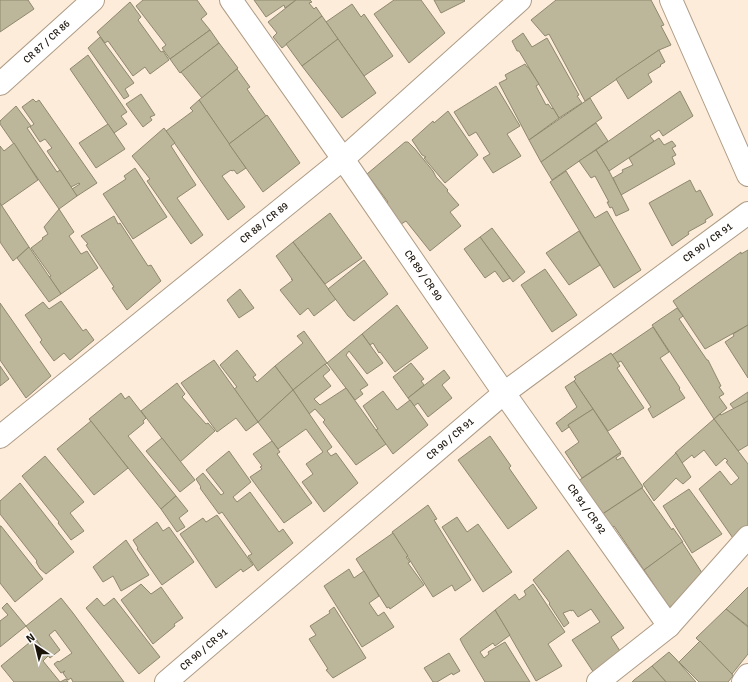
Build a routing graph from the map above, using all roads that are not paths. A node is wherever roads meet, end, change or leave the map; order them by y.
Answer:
1 (93, 0) edge
2 (231, 0) edge
3 (520, 0) edge
4 (671, 0) edge
5 (0, 84) edge
6 (343, 159) junction
7 (748, 175) edge
8 (748, 213) edge
9 (504, 394) junction
10 (0, 437) edge
11 (748, 537) edge
12 (669, 626) junction
13 (748, 675) edge
14 (166, 682) edge
15 (598, 682) edge
16 (743, 682) edge

1 - 5 street, CR 87 / CR 86
2 - 6 street, CR 89 / CR 90
3 - 6 street, CR 88 / CR 89
4 - 7 street
6 - 9 street, CR 89 / CR 90
6 - 10 street, CR 88 / CR 89
8 - 9 street, CR 90 / CR 91
9 - 12 street, CR 91 / CR 92
9 - 14 street, CR 90 / CR 91
11 - 12 street
12 - 15 street
13 - 16 street

